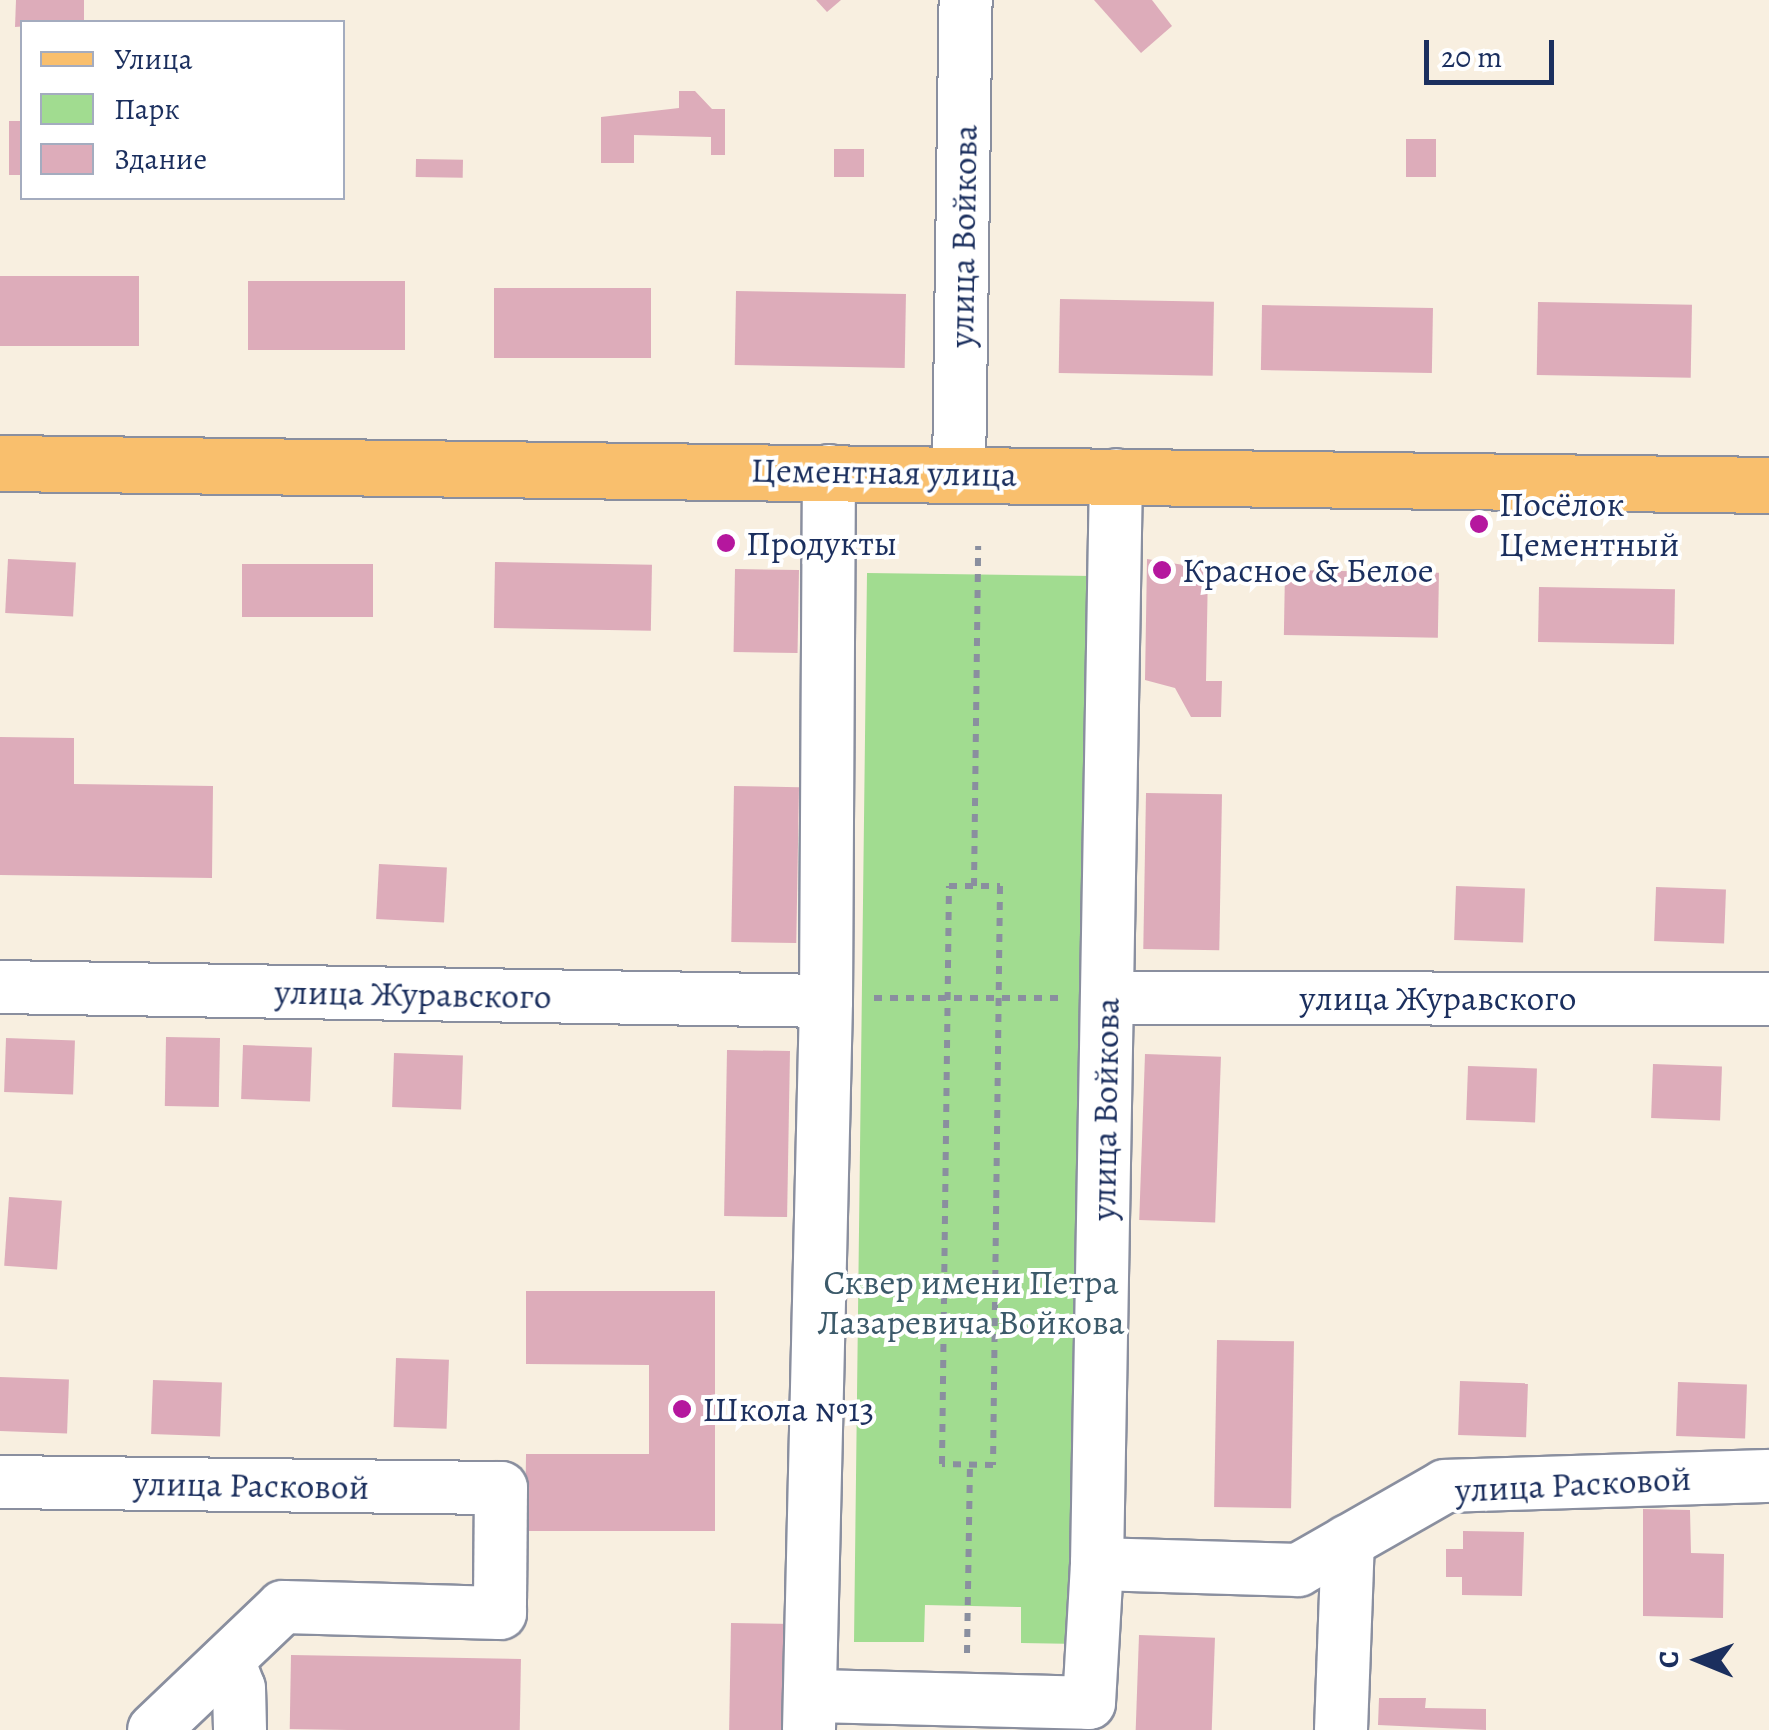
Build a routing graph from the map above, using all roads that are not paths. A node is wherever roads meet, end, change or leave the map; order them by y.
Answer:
1 (966, 0) edge
2 (0, 464) edge
3 (829, 471) junction
4 (959, 473) junction
5 (1116, 476) junction
6 (1769, 485) edge
7 (0, 987) edge
8 (1107, 998) junction
9 (1769, 999) edge
10 (826, 1001) junction
11 (1769, 1476) edge
12 (0, 1482) edge
13 (1348, 1542) junction
14 (1098, 1564) junction
15 (228, 1660) junction
16 (810, 1713) edge
17 (1089, 1717) edge
18 (154, 1730) edge
19 (240, 1730) edge
20 (1341, 1730) edge

1 - 4 street, улица Войкова
2 - 3 main road, Цементная улица
3 - 4 main road, Цементная улица
3 - 10 street, улица Войкова
4 - 5 main road, Цементная улица
5 - 6 main road, Цементная улица
5 - 8 street, улица Войкова
7 - 10 street, улица Журавского
8 - 9 street, улица Журавского
8 - 14 street, улица Войкова
10 - 16 street, улица Войкова
11 - 13 street, улица Расковой
12 - 15 street, улица Расковой
13 - 14 street, улица Расковой
13 - 20 street
14 - 17 street, улица Войкова
15 - 18 street
15 - 19 street
16 - 17 street, улица Войкова

